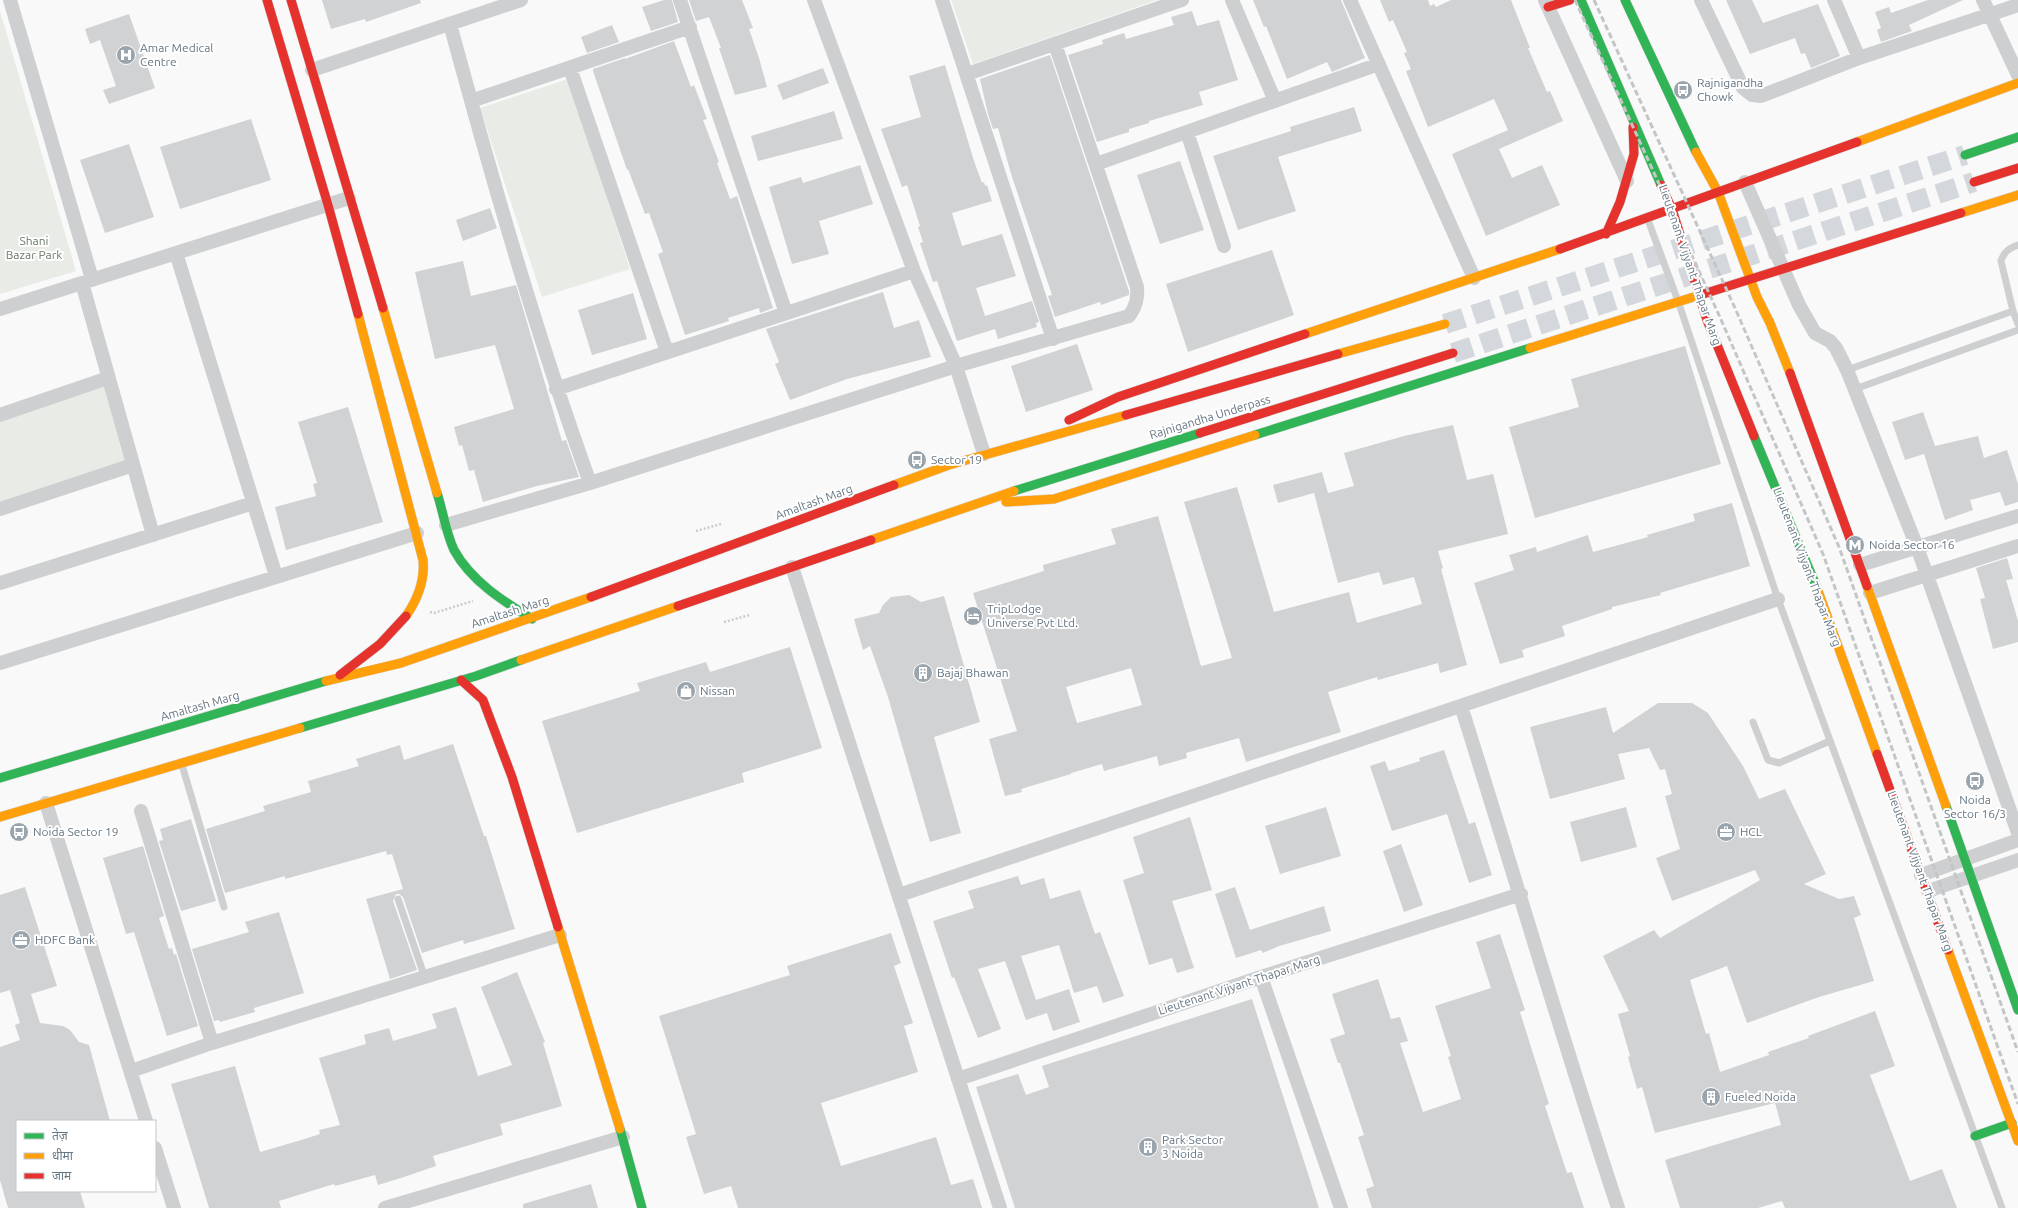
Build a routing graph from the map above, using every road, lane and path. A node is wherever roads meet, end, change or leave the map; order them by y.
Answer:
1 (10, 0) edge
2 (267, 0) edge
3 (291, 0) edge
4 (521, 0) edge
5 (680, 0) edge
6 (814, 0) edge
7 (942, 0) edge
8 (1182, 0) edge
9 (1232, 0) edge
10 (1350, 0) edge
11 (1570, 0) edge
12 (1581, 0) edge
13 (1625, 0) edge
14 (1701, 0) edge
15 (1834, 0) edge
16 (1983, 0) edge
17 (1546, 4) edge
18 (2018, 5) edge
19 (1989, 13) junction
20 (450, 24) junction
21 (690, 27) junction
22 (1055, 44) junction
23 (1859, 58) junction
24 (1379, 64) junction
25 (570, 68) junction
26 (312, 70) junction
27 (967, 74) junction
28 (2018, 75) edge
29 (2018, 83) edge
30 (471, 100) junction
31 (1275, 101) junction
32 (1633, 117) junction
33 (1187, 132) junction
34 (2018, 137) edge
35 (1965, 155) tunnel mouth
36 (1096, 164) junction
37 (2018, 168) edge
38 (1627, 180) junction
39 (1745, 182) junction
40 (1974, 182) tunnel mouth
41 (1718, 192) junction
42 (2018, 195) edge
43 (349, 198) junction
44 (328, 205) junction
45 (1672, 209) junction
46 (1647, 218) junction
47 (1606, 234) junction
48 (2018, 245) edge
49 (1224, 246) dead end
50 (176, 253) junction
51 (914, 270) junction
52 (1783, 270) junction
53 (1474, 278) junction
54 (1750, 278) junction
55 (87, 281) junction
56 (1699, 296) junction
57 (1678, 301) junction
58 (0, 309) edge
59 (2013, 311) junction
60 (786, 313) junction
61 (1445, 324) tunnel mouth
62 (2018, 324) edge
63 (2018, 330) edge
64 (1053, 339) junction
65 (667, 352) junction
66 (1454, 353) tunnel mouth
67 (956, 366) junction
68 (1847, 370) junction
69 (108, 378) junction
70 (556, 389) junction
71 (1855, 389) junction
72 (0, 415) edge
73 (1019, 444) junction
74 (984, 454) junction
75 (133, 464) junction
76 (590, 483) junction
77 (253, 503) junction
78 (974, 504) junction
79 (0, 509) edge
80 (2018, 516) edge
81 (721, 524) dead end
82 (446, 525) junction
83 (696, 531) dead end
84 (418, 533) junction
85 (152, 535) junction
86 (2018, 546) edge
87 (1916, 547) junction
88 (1860, 565) junction
89 (792, 567) junction
90 (1926, 574) junction
91 (276, 576) junction
92 (0, 583) edge
93 (486, 587) junction
94 (1870, 593) junction
95 (1778, 599) junction
96 (412, 607) junction
97 (750, 615) dead end
98 (532, 619) junction
99 (724, 622) dead end
100 (0, 663) edge
101 (491, 671) junction
102 (334, 679) junction
103 (461, 680) junction
104 (485, 692) junction
105 (1461, 706) junction
106 (1753, 722) dead end
107 (1830, 741) junction
108 (181, 763) junction
109 (0, 778) edge
110 (46, 803) junction
111 (141, 811) dead end
112 (0, 817) edge
113 (2018, 833) edge
114 (2018, 840) edge
115 (1964, 859) junction
116 (2018, 860) edge
117 (1921, 875) junction
118 (1970, 877) junction
119 (1928, 891) junction
120 (1521, 894) junction
121 (899, 895) junction
122 (398, 899) dead end
123 (224, 907) dead end
124 (560, 935) junction
125 (1261, 977) junction
126 (426, 978) junction
127 (2018, 1010) edge
128 (212, 1043) junction
129 (131, 1071) junction
130 (958, 1079) junction
131 (146, 1120) edge
132 (2012, 1123) junction
133 (1975, 1136) junction
134 (623, 1137) junction
135 (2018, 1141) edge
136 (156, 1151) edge
137 (174, 1208) edge
138 (385, 1208) edge
139 (642, 1208) edge
140 (1000, 1208) edge
141 (1341, 1208) edge
142 (1618, 1208) edge
143 (2002, 1208) edge

1 - 55 street
2 - 44 main road
3 - 26 main road
4 - 20 street
5 - 21 street
6 - 51 street
7 - 27 street
8 - 22 street
9 - 31 street
10 - 24 street
11 - 17 main road
12 - 32 main road, Lieutenant Vijyant Thapar Marg
13 - 41 main road
14 - 23 street
15 - 23 street
16 - 19 street
17 - 38 street
18 - 19 street
19 - 23 street
19 - 28 street
20 - 26 street
20 - 30 street
21 - 25 street
21 - 60 street
22 - 27 street
22 - 36 street
24 - 31 street
24 - 53 street
25 - 30 street
25 - 65 street
26 - 43 main road
27 - 64 street
29 - 39 main road
30 - 70 street
31 - 33 street
32 - 38 main road
32 - 45 main road, Lieutenant Vijyant Thapar Marg
33 - 36 street
33 - 49 street
34 - 35 main road
36 - 64 street
37 - 40 main road
38 - 47 main road
39 - 41 main road
39 - 52 street
41 - 45 main road
41 - 54 main road
42 - 52 main road
43 - 44 street
43 - 82 main road
44 - 50 street
44 - 84 main road
45 - 46 main road
45 - 56 main road, Lieutenant Vijyant Thapar Marg
46 - 47 main road
46 - 57 lane
47 - 53 main road
48 - 59 lane
50 - 55 street
50 - 77 street
51 - 60 street
51 - 67 street
52 - 54 main road
52 - 68 street
53 - 73 main road
54 - 56 main road
54 - 88 main road
55 - 58 street
55 - 69 street
56 - 57 main road
56 - 117 main road, Lieutenant Vijyant Thapar Marg
57 - 78 main road
57 - 95 lane
59 - 62 lane
59 - 68 lane
60 - 65 street
61 - 73 main road, Rajnigandha Underpass
63 - 71 lane
64 - 67 street
65 - 70 street
66 - 78 main road, Rajnigandha Underpass
67 - 74 street
67 - 76 street
68 - 71 street
69 - 72 street
69 - 75 street
70 - 76 street
71 - 87 street
73 - 74 main road, Amaltash Marg
74 - 98 main road, Amaltash Marg
75 - 79 street
75 - 85 street
76 - 82 street
77 - 85 street
77 - 91 street
78 - 89 main road
80 - 87 street
81 - 83 path
82 - 93 main road
84 - 91 street
84 - 96 main road
85 - 92 street
86 - 90 street
87 - 88 street
87 - 90 street
88 - 94 main road
89 - 101 main road
89 - 121 street
90 - 94 street
90 - 113 street
91 - 100 street
93 - 96 path
93 - 98 main road
94 - 115 main road
95 - 105 street
95 - 107 lane
96 - 102 main road
97 - 99 path
98 - 102 main road, Amaltash Marg
101 - 103 main road
101 - 104 main road
102 - 109 main road, Amaltash Marg
103 - 104 main road
103 - 108 main road
104 - 124 main road
105 - 120 street
105 - 121 street
106 - 107 lane
107 - 133 lane
108 - 110 main road
108 - 123 lane
110 - 112 main road
110 - 129 street
111 - 128 street
114 - 115 street
115 - 117 street
115 - 118 main road
116 - 118 street
117 - 119 main road, Lieutenant Vijyant Thapar Marg
118 - 119 street
118 - 127 main road
119 - 132 main road, Lieutenant Vijyant Thapar Marg
120 - 125 street, Lieutenant Vijyant Thapar Marg
120 - 142 street
121 - 130 street
122 - 126 lane
124 - 126 street
124 - 134 main road
125 - 130 street, Lieutenant Vijyant Thapar Marg
125 - 141 street
126 - 128 street
128 - 129 street
129 - 131 street
130 - 140 street
132 - 133 main road
132 - 135 main road, Lieutenant Vijyant Thapar Marg
133 - 143 lane
134 - 138 street
134 - 139 main road
136 - 137 street

